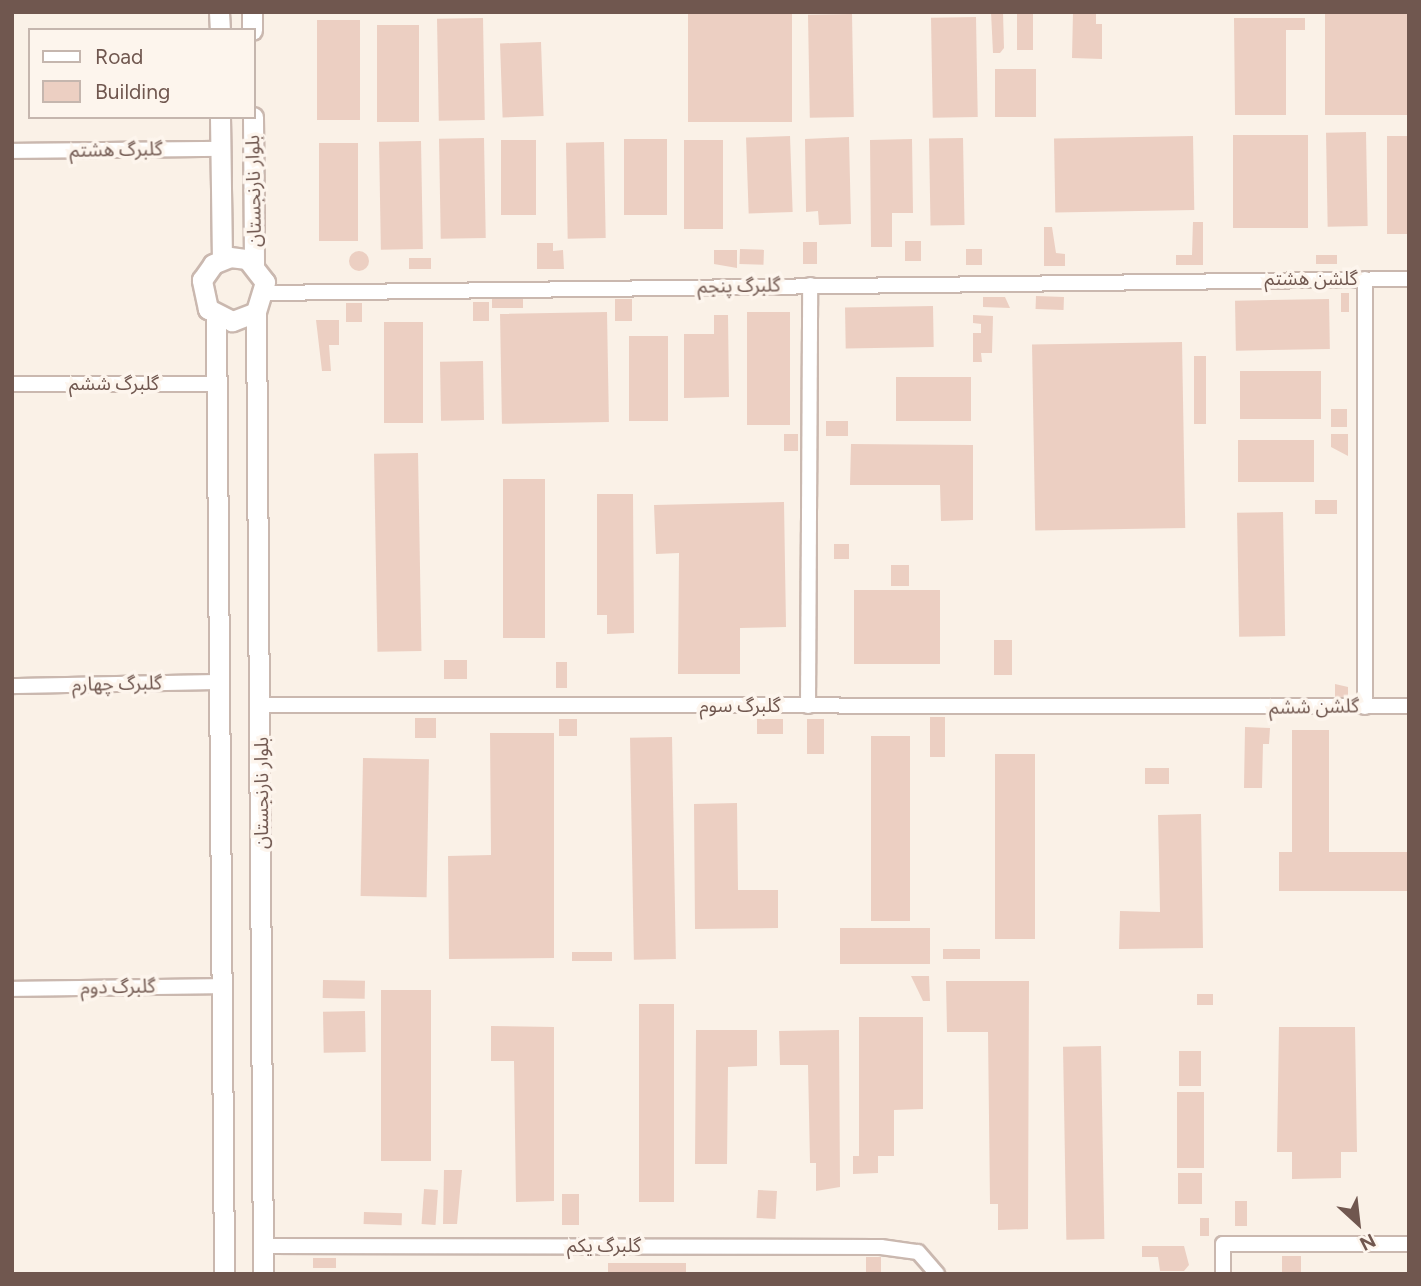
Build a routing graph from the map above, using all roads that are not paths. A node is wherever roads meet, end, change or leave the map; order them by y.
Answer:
1 (220, 119) edge
2 (253, 119) edge
3 (220, 149) junction
4 (12, 151) edge
5 (222, 259) junction
6 (254, 264) junction
7 (1213, 279) joint
8 (1365, 279) junction
9 (1409, 279) edge
10 (810, 285) junction
11 (265, 293) junction
12 (256, 312) junction
13 (216, 315) junction
14 (12, 384) edge
15 (216, 384) junction
16 (221, 682) junction
17 (12, 686) edge
18 (262, 705) junction
19 (808, 706) junction
20 (1409, 706) edge
21 (1365, 707) junction
22 (1219, 709) joint
23 (223, 986) junction
24 (12, 989) edge
25 (1409, 1244) edge
26 (263, 1246) junction
27 (937, 1273) edge
28 (224, 1274) edge
29 (263, 1274) edge
30 (1223, 1274) edge

1 - 3 street, بلوار نارنجستان
2 - 6 street, بلوار نارنجستان
3 - 4 street, گلبرگ هشتم
3 - 5 street, بلوار نارنجستان
5 - 6 street, بلوار نارنجستان
5 - 13 street, بلوار نارنجستان
6 - 11 street, بلوار نارنجستان
7 - 8 street, گلشن هشتم
7 - 10 street, گلبرگ پنجم
8 - 9 street, گلشن هشتم
8 - 21 street
10 - 11 street, گلبرگ پنجم
10 - 19 street
11 - 12 street, بلوار نارنجستان
12 - 13 street
12 - 18 street, بلوار نارنجستان
13 - 15 street, بلوار نارنجستان
14 - 15 street, گلبرگ ششم
15 - 16 street, بلوار نارنجستان
16 - 17 street, گلبرگ چهارم
16 - 23 street, بلوار نارنجستان
18 - 19 street, گلبرگ سوم
18 - 26 street, بلوار نارنجستان
19 - 22 street, گلبرگ سوم
20 - 21 street, گلشن ششم
21 - 22 street, گلشن ششم
23 - 24 street, گلبرگ دوم
23 - 28 street, بلوار نارنجستان
25 - 30 street
26 - 27 street, گلبرگ یکم
26 - 29 street, بلوار نارنجستان

